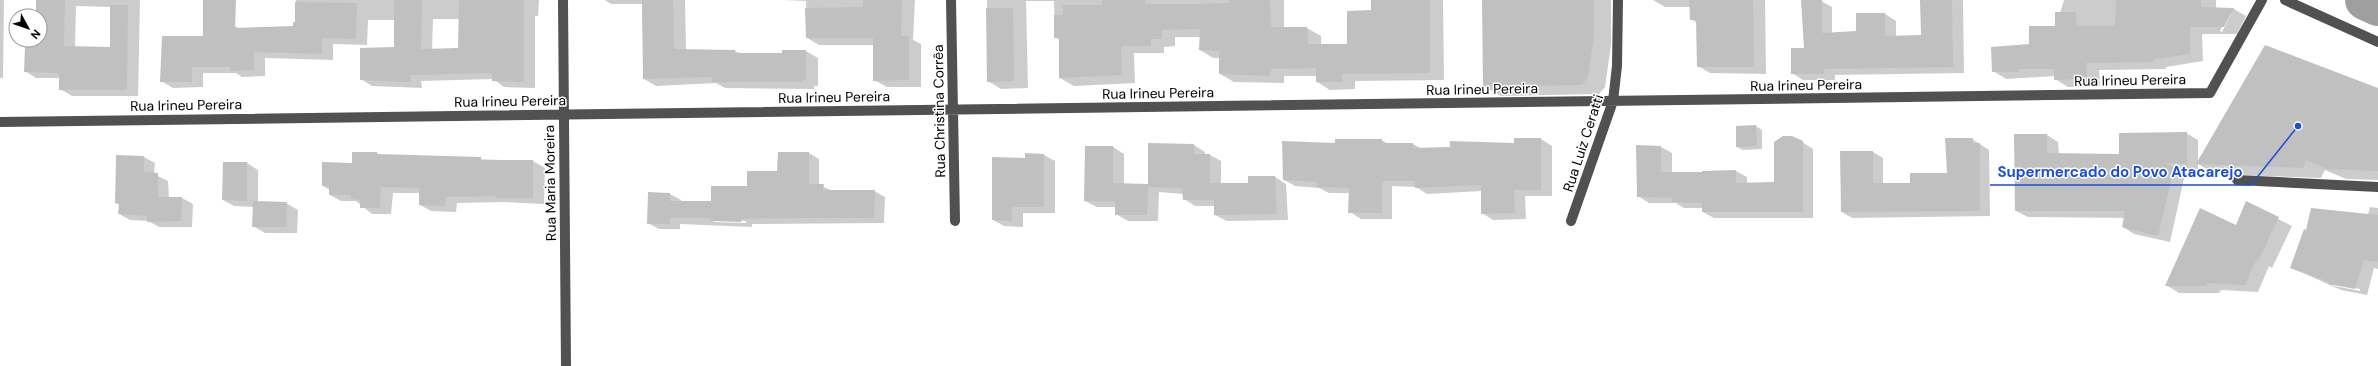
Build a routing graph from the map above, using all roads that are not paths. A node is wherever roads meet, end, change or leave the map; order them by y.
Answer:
1 (563, 0) edge
2 (951, 0) edge
3 (1618, 0) edge
4 (2262, 0) edge
5 (2285, 0) edge
6 (2378, 42) edge
7 (1613, 101) junction
8 (953, 110) junction
9 (564, 114) junction
10 (0, 122) edge
11 (2237, 180) dead end
12 (2378, 187) edge
13 (955, 221) dead end
14 (1571, 221) dead end
15 (566, 366) edge

1 - 9 street, Rua Maria Moreira
2 - 8 street, Rua Christina Corrêa
3 - 7 street, Rua Luiz Ceratti
4 - 7 street, Rua Irineu Pereira
5 - 6 street
7 - 8 street, Rua Irineu Pereira
7 - 14 street, Rua Luiz Ceratti
8 - 9 street, Rua Irineu Pereira
8 - 13 street, Rua Christina Corrêa
9 - 10 street, Rua Irineu Pereira
9 - 15 street, Rua Maria Moreira
11 - 12 street

